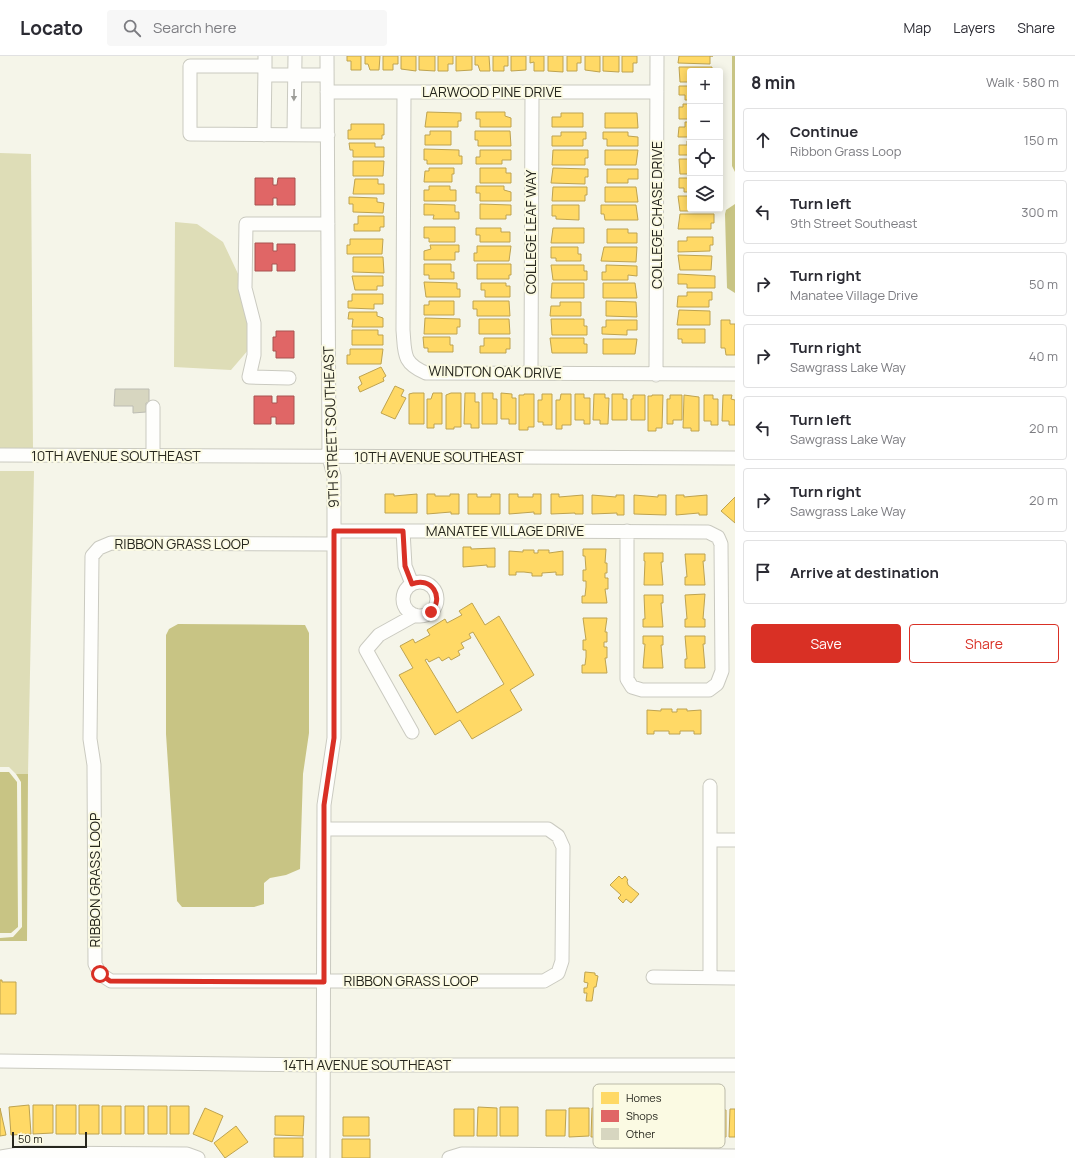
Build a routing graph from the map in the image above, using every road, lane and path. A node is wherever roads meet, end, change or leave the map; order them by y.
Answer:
1 (295, 56) edge
2 (327, 56) edge
3 (657, 56) edge
4 (265, 66) edge
5 (295, 75) junction
6 (327, 76) junction
7 (327, 92) junction
8 (404, 92) junction
9 (657, 92) junction
10 (532, 93) junction
11 (264, 135) junction
12 (294, 135) junction
13 (328, 135) junction
14 (328, 224) junction
15 (531, 372) junction
16 (735, 374) edge
17 (656, 375) junction
18 (289, 378) dead end
19 (153, 407) dead end
20 (0, 455) edge
21 (153, 456) junction
22 (329, 457) junction
23 (735, 458) edge
24 (334, 531) junction
25 (403, 531) junction
26 (627, 531) junction
27 (334, 544) junction
28 (412, 584) junction
29 (415, 615) junction
30 (412, 732) dead end
31 (710, 786) dead end
32 (324, 829) junction
33 (710, 840) junction
34 (735, 840) edge
35 (653, 977) dead end
36 (710, 978) junction
37 (735, 978) edge
38 (324, 982) junction
39 (0, 1061) edge
40 (324, 1065) junction
41 (735, 1065) edge
42 (0, 1156) edge
43 (735, 1156) edge
44 (198, 1158) edge
45 (323, 1158) edge
46 (449, 1158) edge

1 - 5 street
2 - 6 street, 9TH STREET SOUTHEAST
3 - 9 street, COLLEGE CHASE DRIVE
4 - 5 street
4 - 11 street
4 - 11 street
5 - 6 street
5 -> 12 street
6 - 7 street, 9TH STREET SOUTHEAST
7 - 8 street, LARWOOD PINE DRIVE
7 - 13 street, 9TH STREET SOUTHEAST
8 - 10 street, LARWOOD PINE DRIVE
8 - 15 street, WINDTON OAK DRIVE
9 - 10 street, LARWOOD PINE DRIVE
9 - 17 street, COLLEGE CHASE DRIVE
10 - 15 street, COLLEGE LEAF WAY
11 - 12 street
12 - 13 street
13 - 14 street, 9TH STREET SOUTHEAST
14 - 18 street
14 - 22 street, 9TH STREET SOUTHEAST
15 - 17 street, WINDTON OAK DRIVE
16 - 17 street, WINDTON OAK DRIVE
19 - 21 street
20 - 21 street, 10TH AVENUE SOUTHEAST
21 - 22 street, 10TH AVENUE SOUTHEAST
22 - 23 street, 10TH AVENUE SOUTHEAST
22 - 24 street, 9TH STREET SOUTHEAST
24 - 25 street, MANATEE VILLAGE DRIVE
24 - 27 street, 9TH STREET SOUTHEAST
25 - 26 street, MANATEE VILLAGE DRIVE
25 - 28 street
26 - 26 street, MANATEE VILLAGE DRIVE
27 - 32 street, 9TH STREET SOUTHEAST
27 - 38 street, RIBBON GRASS LOOP
28 - 29 street
28 - 29 street
29 - 30 street
31 - 33 street
32 - 38 street, 9TH STREET SOUTHEAST
32 - 38 street, RIBBON GRASS LOOP
33 - 34 street
33 - 36 street
35 - 36 street
36 - 37 street
38 - 40 street, 9TH STREET SOUTHEAST
39 - 40 street, 14TH AVENUE SOUTHEAST
40 - 41 street, 14TH AVENUE SOUTHEAST
40 - 45 street, 9TH STREET SOUTHEAST
42 - 44 street
43 - 46 street

